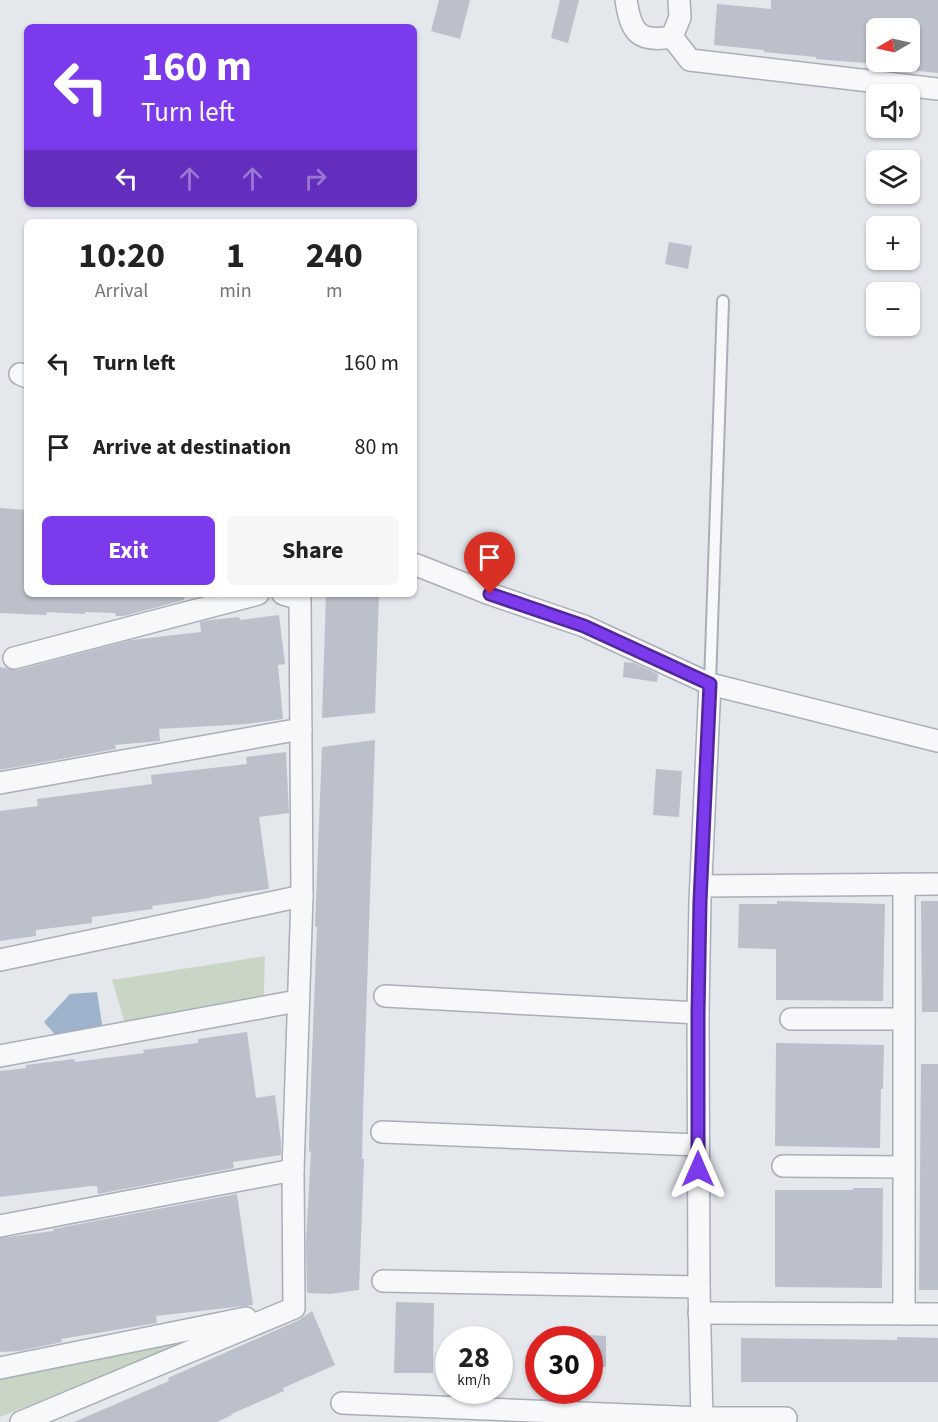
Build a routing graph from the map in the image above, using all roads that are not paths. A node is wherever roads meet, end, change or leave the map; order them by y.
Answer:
1 (626, 0) edge
2 (679, 0) edge
3 (672, 37) junction
4 (938, 89) edge
5 (723, 301) dead end
6 (417, 565) edge
7 (247, 597) edge
8 (296, 597) edge
9 (14, 658) dead end
10 (710, 684) junction
11 (301, 729) junction
12 (938, 741) edge
13 (0, 783) edge
14 (904, 884) junction
15 (938, 884) edge
16 (701, 886) junction
17 (302, 896) junction
18 (0, 960) edge
19 (385, 996) dead end
20 (297, 1001) junction
21 (698, 1013) junction
22 (791, 1019) dead end
23 (904, 1019) junction
24 (0, 1056) edge
25 (382, 1132) dead end
26 (698, 1146) junction
27 (783, 1166) dead end
28 (904, 1167) junction
29 (293, 1170) junction
30 (0, 1226) edge
31 (382, 1281) dead end
32 (699, 1287) junction
33 (294, 1308) junction
34 (699, 1313) junction
35 (904, 1314) junction
36 (938, 1314) edge
37 (0, 1368) edge
38 (342, 1403) dead end
39 (786, 1418) dead end
40 (702, 1420) edge
41 (21, 1422) edge

1 - 3 street
2 - 3 street
3 - 4 street
5 - 10 lane
6 - 10 street
7 - 9 street
8 - 11 street
10 - 12 street
10 - 16 street
11 - 13 street
11 - 17 street
14 - 15 street
14 - 16 street
14 - 23 street
16 - 21 street
17 - 18 street
17 - 20 street
19 - 21 street
20 - 24 street
20 - 29 street
21 - 26 street
22 - 23 street
23 - 28 street
25 - 26 street
26 - 32 street
27 - 28 street
28 - 35 street
29 - 30 street
29 - 33 street
31 - 32 street
32 - 34 street
33 - 37 street
33 - 41 street
34 - 35 street
34 - 40 street
35 - 36 street
38 - 40 street
39 - 40 street

